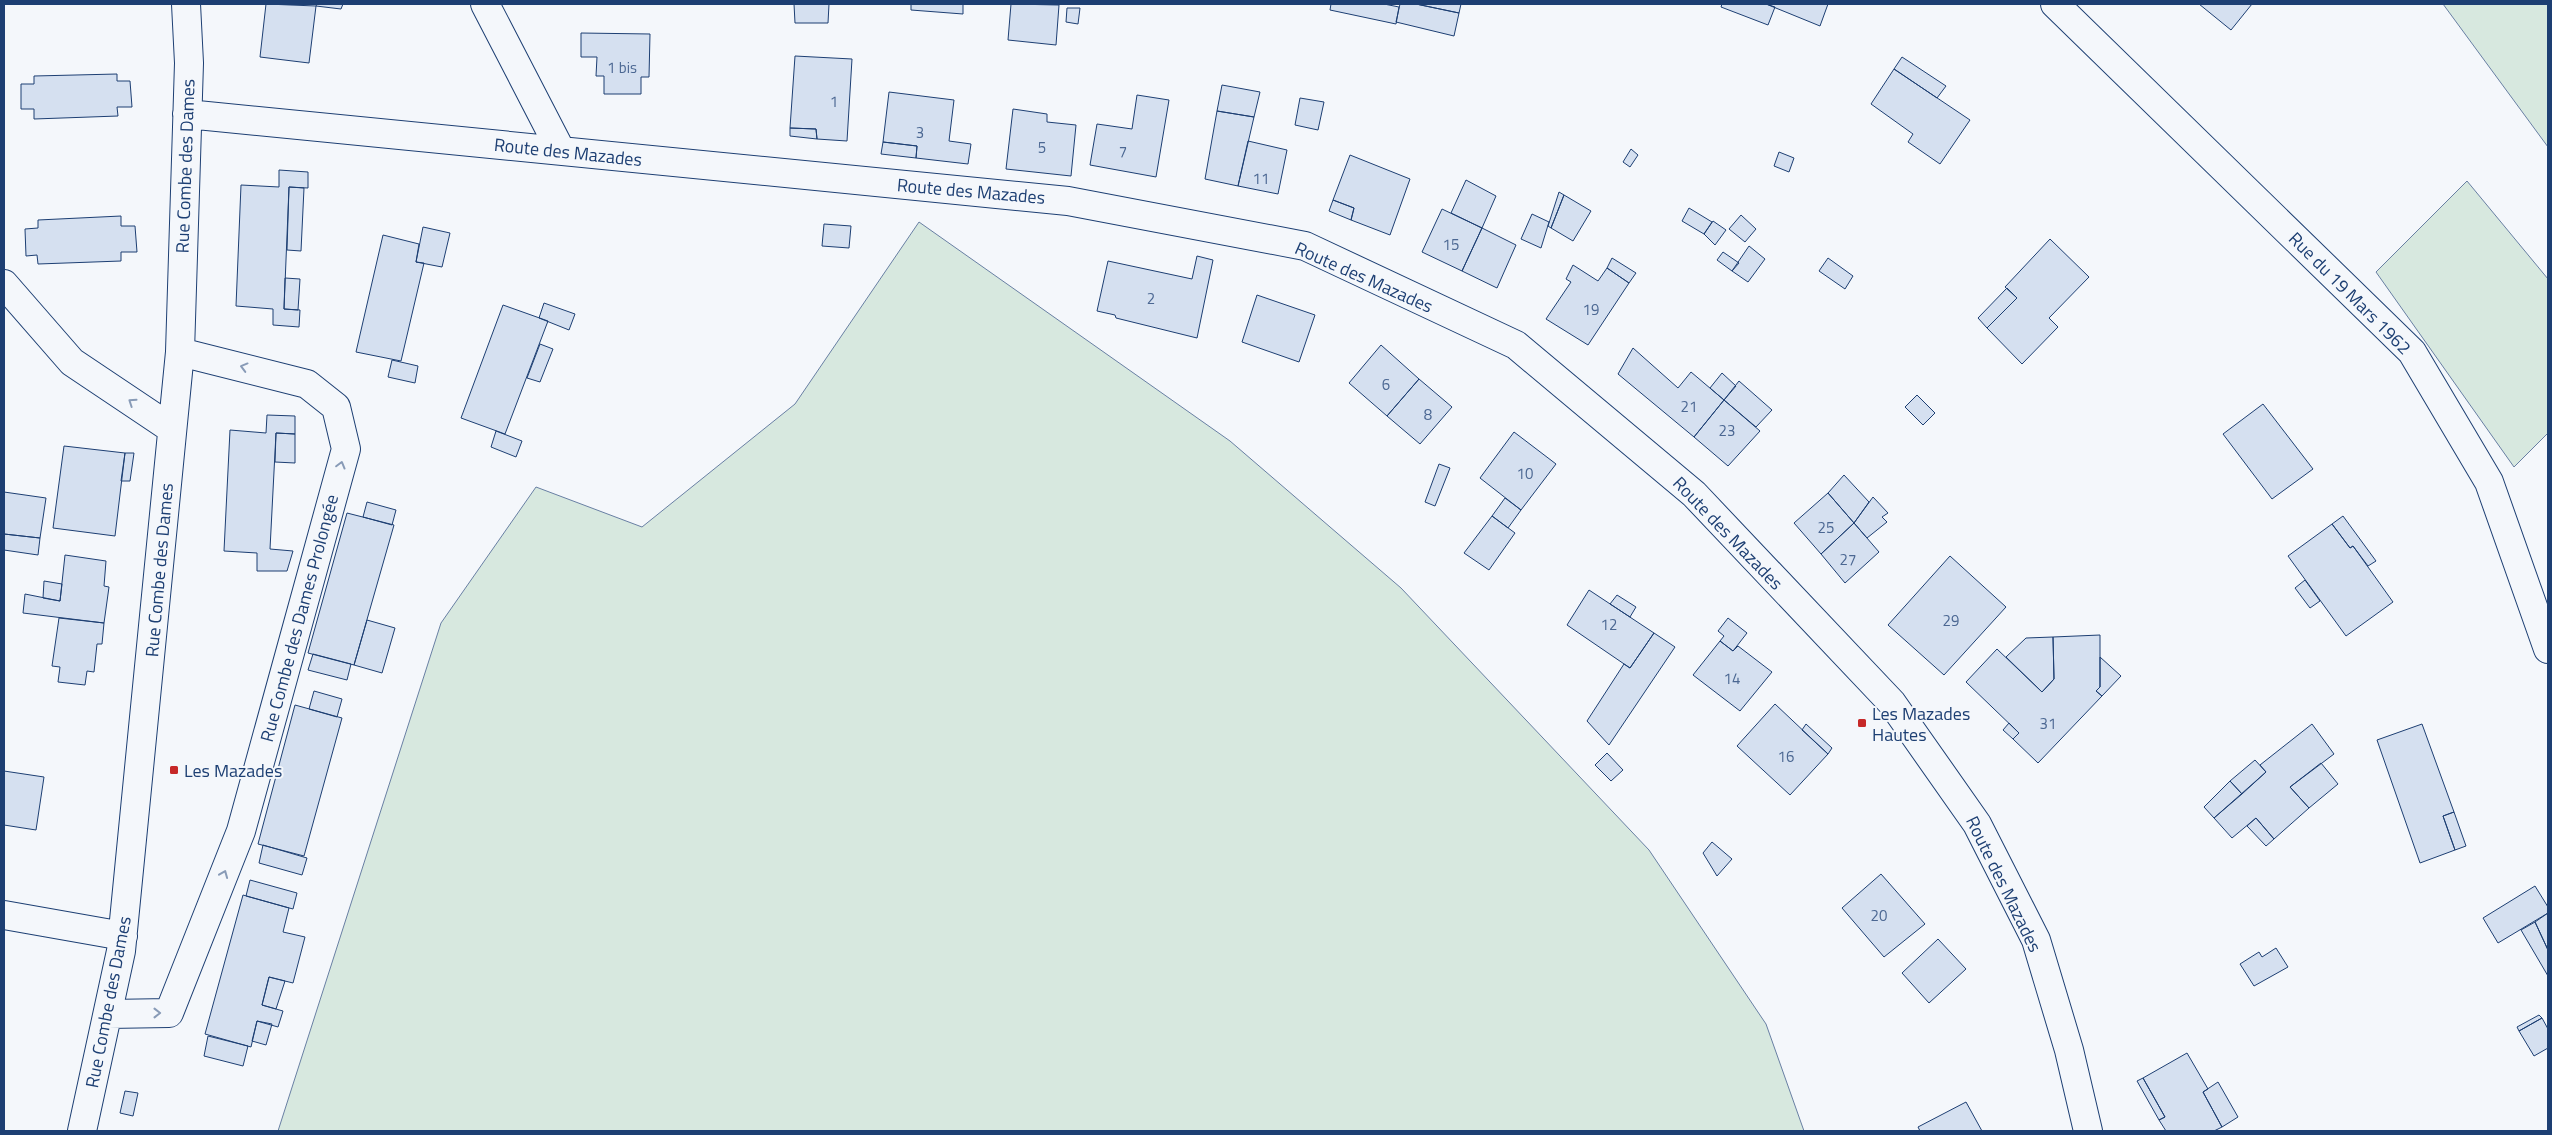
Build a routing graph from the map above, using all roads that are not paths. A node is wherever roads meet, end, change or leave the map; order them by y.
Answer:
1 (186, 4) edge
2 (485, 4) edge
3 (2055, 4) edge
4 (187, 114) junction
5 (561, 151) junction
6 (4, 284) edge
7 (180, 352) junction
8 (172, 429) junction
9 (2548, 649) edge
10 (4, 915) edge
11 (123, 936) junction
12 (108, 1014) junction
13 (82, 1131) edge
14 (2088, 1131) edge

1 - 4 street, Rue Combe des Dames
2 - 5 street
3 - 9 street, Rue du 19 Mars 1962
4 - 5 street, Route des Mazades
4 - 7 street, Rue Combe des Dames
5 - 14 street, Route des Mazades
8 -> 6 street
7 - 8 street, Rue Combe des Dames
12 -> 7 street, Rue Combe des Dames Prolongée
8 - 11 street, Rue Combe des Dames
10 - 11 street
11 - 12 street, Rue Combe des Dames
12 - 13 street, Rue Combe des Dames

